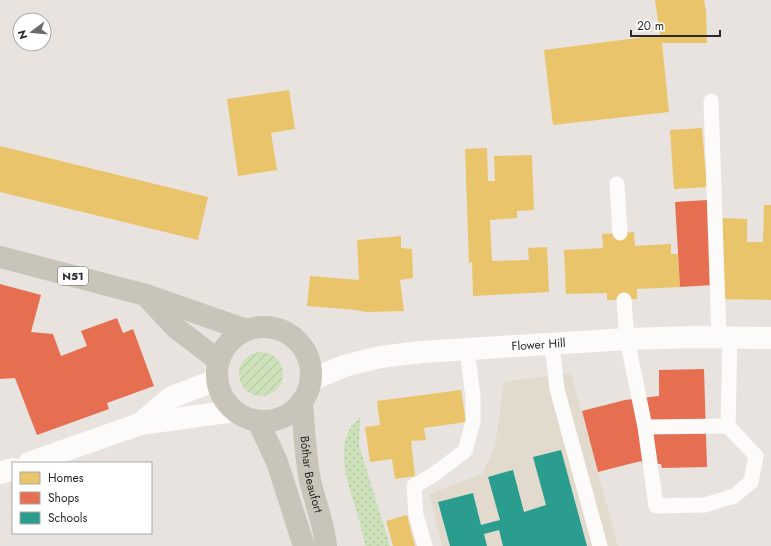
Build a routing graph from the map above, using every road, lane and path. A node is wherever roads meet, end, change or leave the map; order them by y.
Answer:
1 (711, 101) dead end
2 (617, 184) dead end
3 (620, 233) dead end
4 (0, 257) edge
5 (146, 295) junction
6 (624, 300) dead end
7 (246, 330) junction
8 (724, 338) junction
9 (771, 338) edge
10 (627, 339) junction
11 (552, 344) junction
12 (467, 349) junction
13 (217, 370) junction
14 (311, 380) junction
15 (302, 401) junction
16 (234, 411) junction
17 (258, 421) junction
18 (140, 424) junction
19 (728, 426) junction
20 (645, 428) junction
21 (32, 462) edge
22 (12, 468) edge
23 (0, 473) edge
24 (304, 546) edge
25 (326, 546) edge
26 (425, 546) edge
27 (600, 546) edge

1 - 8 lane
2 - 3 lane
4 - 5 main road, N51
5 - 7 main road, N51
5 - 13 main road
6 - 10 lane
7 - 13 main road
7 - 14 main road
8 - 9 main road, Flower Hill
8 - 10 main road, Flower Hill
8 - 19 lane
10 - 11 main road, Flower Hill
10 - 20 lane
11 - 12 main road, Flower Hill
11 - 27 lane
12 - 14 main road, Flower Hill
12 - 26 lane
13 - 16 main road
13 - 18 main road
14 - 15 main road
15 - 17 main road
15 - 25 main road, Bóthar Beaufort
16 - 17 main road
16 - 18 main road
17 - 24 main road
18 - 21 main road
19 - 20 lane
19 - 20 lane
22 - 23 main road

